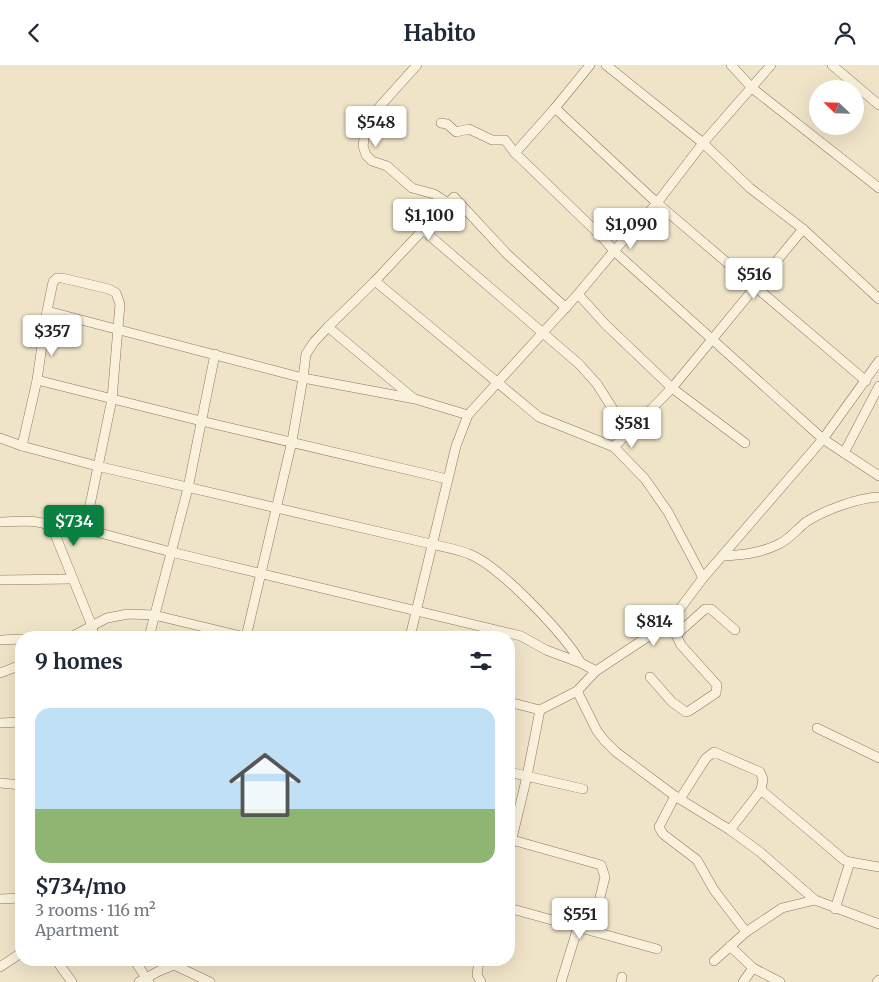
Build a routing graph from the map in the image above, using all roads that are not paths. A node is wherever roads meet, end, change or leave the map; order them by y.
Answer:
1 (417, 65) edge
2 (590, 65) edge
3 (606, 65) edge
4 (731, 65) edge
5 (771, 65) edge
6 (832, 65) edge
7 (752, 88) junction
8 (879, 105) edge
9 (555, 108) junction
10 (441, 123) dead end
11 (703, 143) junction
12 (515, 153) junction
13 (879, 188) edge
14 (448, 203) junction
15 (657, 203) junction
16 (803, 229) junction
17 (423, 230) junction
18 (614, 251) junction
19 (375, 281) junction
20 (756, 286) junction
21 (578, 294) junction
22 (879, 299) edge
23 (566, 308) junction
24 (47, 311) junction
25 (328, 327) junction
26 (118, 330) junction
27 (542, 334) junction
28 (713, 339) junction
29 (215, 354) junction
30 (879, 361) edge
31 (876, 373) edge
32 (303, 378) junction
33 (37, 379) junction
34 (866, 381) junction
35 (498, 384) junction
36 (879, 386) edge
37 (672, 388) junction
38 (112, 399) junction
39 (415, 399) junction
40 (468, 415) junction
41 (201, 421) junction
42 (628, 433) junction
43 (0, 438) edge
44 (823, 439) junction
45 (292, 441) junction
46 (745, 443) dead end
47 (22, 446) junction
48 (614, 447) junction
49 (844, 453) junction
50 (97, 466) junction
51 (879, 476) edge
52 (447, 479) junction
53 (188, 488) junction
54 (879, 497) edge
55 (277, 508) junction
56 (0, 523) edge
57 (52, 527) junction
58 (85, 529) junction
59 (432, 543) junction
60 (171, 552) junction
61 (723, 556) junction
62 (261, 574) junction
63 (703, 578) junction
64 (72, 579) junction
65 (0, 580) edge
66 (416, 609) junction
67 (154, 615) junction
68 (670, 622) junction
69 (92, 626) junction
70 (83, 631) edge
71 (93, 631) edge
72 (150, 631) edge
73 (221, 631) edge
74 (247, 631) edge
75 (411, 631) edge
76 (502, 631) edge
77 (735, 631) dead end
78 (515, 634) edge
79 (676, 635) junction
80 (15, 639) edge
81 (2, 640) dead end
82 (581, 663) junction
83 (15, 667) edge
84 (596, 671) junction
85 (0, 673) edge
86 (650, 677) dead end
87 (577, 691) junction
88 (515, 704) edge
89 (540, 710) junction
90 (15, 722) edge
91 (0, 723) edge
92 (817, 728) dead end
93 (879, 758) edge
94 (515, 773) edge
95 (527, 776) junction
96 (0, 783) edge
97 (15, 784) edge
98 (583, 789) dead end
99 (761, 790) junction
100 (678, 798) junction
101 (515, 820) edge
102 (730, 830) junction
103 (515, 840) edge
104 (850, 862) junction
105 (879, 867) edge
106 (0, 899) edge
107 (15, 899) edge
108 (815, 901) junction
109 (835, 909) junction
110 (515, 910) edge
111 (879, 924) edge
112 (578, 927) junction
113 (592, 930) junction
114 (746, 932) junction
115 (730, 946) junction
116 (657, 949) dead end
117 (15, 957) edge
118 (714, 961) dead end
119 (60, 966) edge
120 (137, 966) edge
121 (172, 966) edge
122 (176, 966) edge
123 (478, 966) edge
124 (0, 967) edge
125 (753, 967) junction
126 (145, 981) edge
127 (72, 982) edge
128 (210, 982) edge
129 (481, 982) edge
130 (561, 982) edge
131 (743, 982) edge
132 (780, 982) edge

1 - 14 street
2 - 9 street
3 - 11 street
4 - 7 street
5 - 7 street
6 - 8 street
7 - 11 street
7 - 13 street
9 - 12 street
9 - 15 street
10 - 12 street
11 - 15 street
11 - 16 street
12 - 18 street
14 - 17 street
14 - 23 street
15 - 18 street
15 - 20 street
16 - 20 street
16 - 22 street
17 - 19 street
17 - 27 street
18 - 21 street
18 - 28 street
19 - 25 street
19 - 35 street
20 - 28 street
20 - 34 street
21 - 23 street
21 - 37 street
23 - 27 street
24 - 26 street
24 - 26 street
24 - 33 street
25 - 32 street
25 - 39 street
26 - 29 street
26 - 38 street
27 - 35 street
27 - 42 street
28 - 37 street
28 - 44 street
29 - 32 street
29 - 41 street
30 - 31 street
31 - 34 street
32 - 39 street
32 - 45 street
33 - 38 street
33 - 47 street
34 - 44 street
35 - 40 street
35 - 48 street
36 - 49 street
37 - 42 street
37 - 46 street
38 - 41 street
38 - 50 street
39 - 40 street
40 - 52 street
41 - 45 street
41 - 53 street
42 - 48 street
43 - 47 street
44 - 49 street
44 - 61 street
45 - 52 street
45 - 55 street
47 - 50 street
48 - 63 street
49 - 51 street
50 - 53 street
50 - 58 street
52 - 59 street
53 - 55 street
53 - 60 street
54 - 61 street
55 - 59 street
55 - 62 street
56 - 57 street
57 - 58 street
57 - 64 street
58 - 60 street
59 - 66 street
59 - 82 street
60 - 62 street
60 - 67 street
61 - 63 street
62 - 66 street
62 - 74 street
63 - 68 street
64 - 65 street
64 - 69 street
66 - 75 street
66 - 76 street
67 - 69 street
67 - 72 street
67 - 73 street
68 - 79 street
68 - 84 street
69 - 70 street
69 - 71 street
77 - 79 street
78 - 82 street
79 - 86 street
80 - 81 street
82 - 84 street
83 - 85 street
84 - 87 street
87 - 89 street
87 - 100 street
88 - 89 street
89 - 95 street
90 - 91 street
92 - 93 street
94 - 95 street
95 - 98 street
95 - 101 street
96 - 97 street
99 - 100 street
99 - 102 street
99 - 104 street
100 - 102 street
100 - 114 street
102 - 108 street
103 - 113 street
104 - 105 street
104 - 109 street
106 - 107 street
108 - 109 street
108 - 114 street
109 - 111 street
110 - 112 street
112 - 113 street
112 - 130 street
113 - 116 street
114 - 115 street
115 - 118 street
115 - 125 street
117 - 124 street
119 - 127 street
120 - 126 street
121 - 126 street
122 - 128 street
123 - 129 street
125 - 131 street
125 - 132 street

